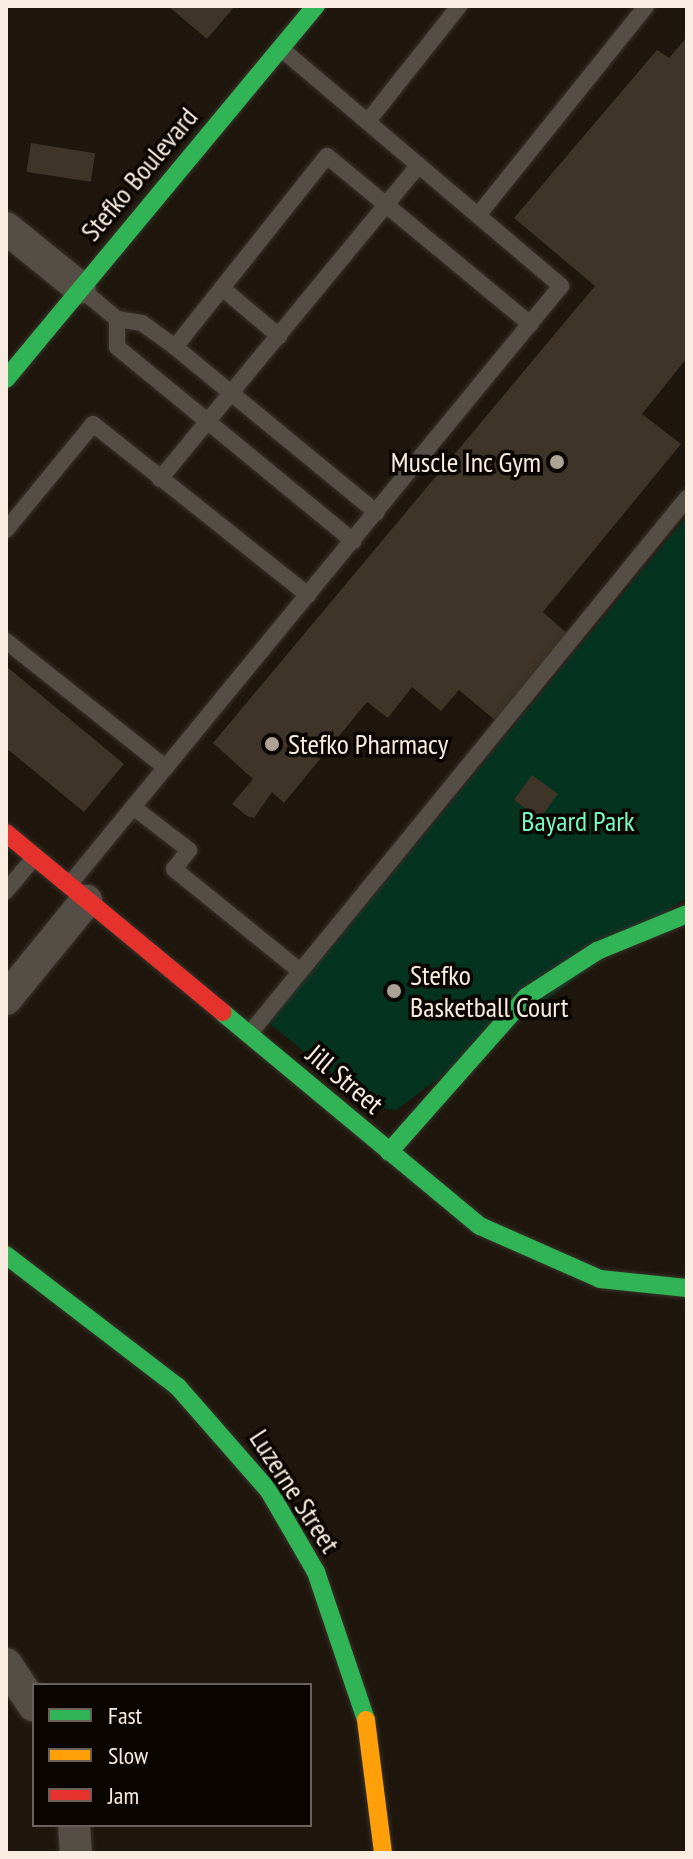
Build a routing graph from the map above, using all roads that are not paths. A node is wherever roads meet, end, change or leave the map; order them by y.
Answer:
1 (316, 6) edge
2 (459, 6) edge
3 (646, 6) edge
4 (281, 49) junction
5 (368, 121) junction
6 (419, 165) junction
7 (386, 205) junction
8 (479, 214) junction
9 (6, 228) edge
10 (80, 288) junction
11 (222, 288) junction
12 (117, 319) junction
13 (530, 324) junction
14 (279, 336) junction
15 (175, 347) junction
16 (6, 379) edge
17 (231, 393) junction
18 (208, 422) junction
19 (160, 479) junction
20 (687, 498) edge
21 (377, 513) junction
22 (6, 530) edge
23 (353, 541) junction
24 (308, 595) junction
25 (6, 641) edge
26 (166, 768) junction
27 (133, 807) junction
28 (6, 833) edge
29 (34, 857) junction
30 (6, 891) edge
31 (77, 893) junction
32 (687, 914) edge
33 (300, 971) junction
34 (6, 999) edge
35 (248, 1034) junction
36 (389, 1152) junction
37 (6, 1255) edge
38 (687, 1288) edge
39 (6, 1664) edge
40 (32, 1703) edge
41 (74, 1827) edge
42 (76, 1853) edge
43 (383, 1853) edge

1 - 4 street, Stefko Boulevard
2 - 5 lane
3 - 8 lane
4 - 5 lane
4 - 10 street, Stefko Boulevard
5 - 6 lane
6 - 7 lane
6 - 8 lane
7 - 11 lane
7 - 13 lane
7 - 14 lane
8 - 13 lane
9 - 10 street
10 - 12 lane
10 - 16 street, Stefko Boulevard
11 - 14 lane
11 - 15 lane
12 - 15 lane
12 - 18 lane
13 - 21 lane
14 - 17 lane
15 - 17 lane
17 - 18 lane
17 - 21 lane
18 - 19 lane
18 - 23 lane
19 - 22 lane
19 - 24 lane
20 - 33 lane
21 - 23 lane
23 - 24 lane
24 - 26 lane
25 - 26 lane
26 - 27 lane
27 - 31 lane
27 - 33 lane
28 - 29 street, Jill Street
29 - 30 lane
29 - 31 street, Jill Street
31 - 34 street
31 - 35 street, Jill Street
32 - 36 street
33 - 35 lane
35 - 36 street, Jill Street
36 - 38 street, Jill Street
37 - 43 street, Luzerne Street
39 - 40 street
41 - 42 street

